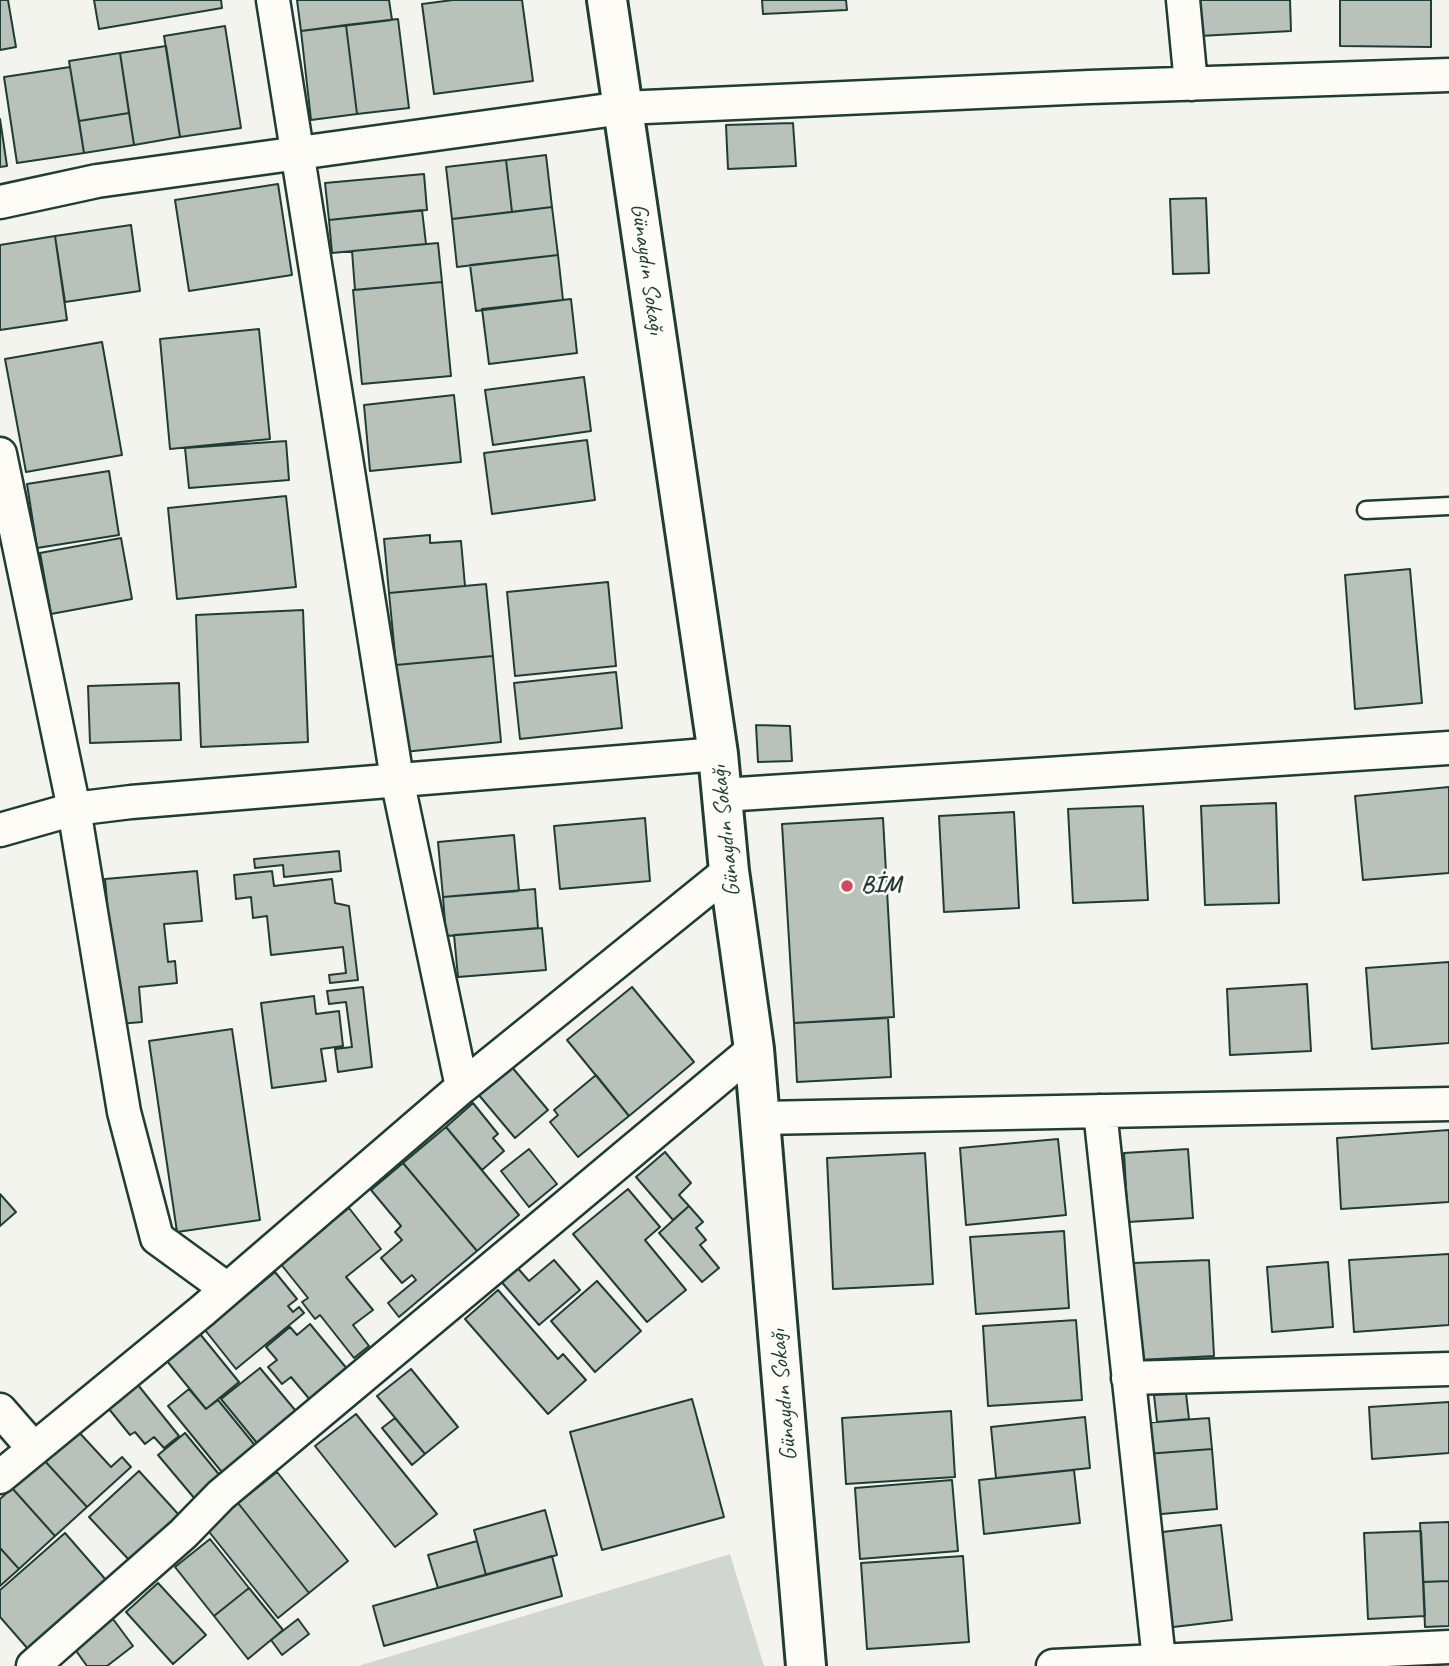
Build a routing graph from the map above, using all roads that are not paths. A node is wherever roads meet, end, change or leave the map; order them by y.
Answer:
1 (273, 0) edge
2 (607, 0) edge
3 (1183, 0) edge
4 (1449, 75) edge
5 (1191, 84) junction
6 (623, 108) junction
7 (295, 153) junction
8 (0, 202) edge
9 (0, 454) edge
10 (1449, 506) edge
11 (1366, 510) dead end
12 (1449, 748) edge
13 (718, 754) junction
14 (397, 779) junction
15 (723, 795) junction
16 (74, 809) junction
17 (0, 830) edge
18 (729, 871) junction
19 (754, 1049) junction
20 (462, 1087) junction
21 (1449, 1104) edge
22 (1100, 1111) junction
23 (762, 1118) junction
24 (227, 1289) junction
25 (1449, 1369) edge
26 (1128, 1378) junction
27 (0, 1410) edge
28 (34, 1449) junction
29 (0, 1477) edge
30 (1449, 1647) edge
31 (1159, 1660) junction
32 (33, 1666) edge
33 (806, 1666) edge
34 (1053, 1666) edge

1 - 7 street
2 - 6 street, Günaydın Sokağı
3 - 5 street
4 - 5 street
5 - 6 street
6 - 7 street
6 - 13 street, Günaydın Sokağı
7 - 8 street
7 - 14 street
9 - 16 street
10 - 11 lane
12 - 15 street
13 - 14 street
13 - 15 street, Günaydın Sokağı
14 - 16 street
14 - 20 street
15 - 18 street, Günaydın Sokağı
16 - 17 street
16 - 24 street
18 - 19 street, Günaydın Sokağı
18 - 20 street
19 - 23 street, Günaydın Sokağı
19 - 32 street
20 - 24 street
21 - 22 street
22 - 23 street
22 - 26 street
23 - 33 street, Günaydın Sokağı
24 - 28 street
25 - 26 street
26 - 31 street
27 - 28 street
28 - 29 street
30 - 31 street
31 - 34 street

